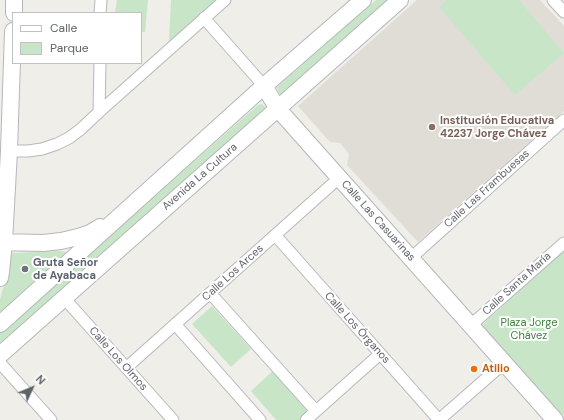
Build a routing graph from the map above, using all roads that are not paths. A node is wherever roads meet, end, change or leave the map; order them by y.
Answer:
1 (14, 0) edge
2 (101, 0) edge
3 (225, 0) edge
4 (363, 0) edge
5 (400, 0) edge
6 (553, 0) edge
7 (14, 12) edge
8 (100, 12) edge
9 (564, 12) edge
10 (204, 18) junction
11 (12, 61) edge
12 (100, 64) edge
13 (264, 86) junction
14 (278, 109) junction
15 (99, 112) junction
16 (564, 120) edge
17 (9, 151) junction
18 (339, 178) junction
19 (121, 215) junction
20 (274, 235) junction
21 (2, 242) edge
22 (564, 243) edge
23 (411, 258) junction
24 (0, 278) edge
25 (210, 293) junction
26 (64, 298) junction
27 (0, 324) edge
28 (175, 324) junction
29 (471, 326) junction
30 (380, 354) junction
31 (0, 355) edge
32 (0, 363) edge
33 (504, 363) junction
34 (126, 368) junction
35 (316, 411) junction
36 (50, 420) edge
37 (173, 420) edge
38 (260, 420) edge
39 (306, 420) edge
40 (439, 420) edge
41 (555, 420) edge

1 - 7 street
2 - 8 street
3 - 10 street
4 - 13 street
5 - 14 street, Avenida La Cultura
6 - 9 street
10 - 13 street, Calle Las Casuarinas
10 - 15 street
11 - 17 street
12 - 15 street
13 - 14 street, Calle Las Casuarinas
13 - 19 street
14 - 18 street, Calle Las Casuarinas
14 - 26 street, Avenida La Cultura
15 - 17 street
16 - 23 street, Calle Las Frambuesas
17 - 21 street
18 - 20 street, Calle Los Arces
18 - 23 street, Calle Las Casuarinas
19 - 21 street
19 - 27 street
20 - 25 street, Calle Los Arces
20 - 30 street, Calle Los Órganos
21 - 24 street
22 - 29 street, Calle Santa María
23 - 29 street, Calle Las Casuarinas
25 - 28 street, Calle Los Arces
25 - 35 street
26 - 31 street, Avenida La Cultura
26 - 34 street, Calle Los Olmos
28 - 34 street, Calle Los Arces
28 - 38 street
29 - 33 street, Calle Las Casuarinas
30 - 35 street
30 - 40 street, Calle Los Órganos
32 - 36 street
33 - 40 street
33 - 41 street, Calle Las Casuarinas
34 - 37 street, Calle Los Olmos
35 - 39 street

